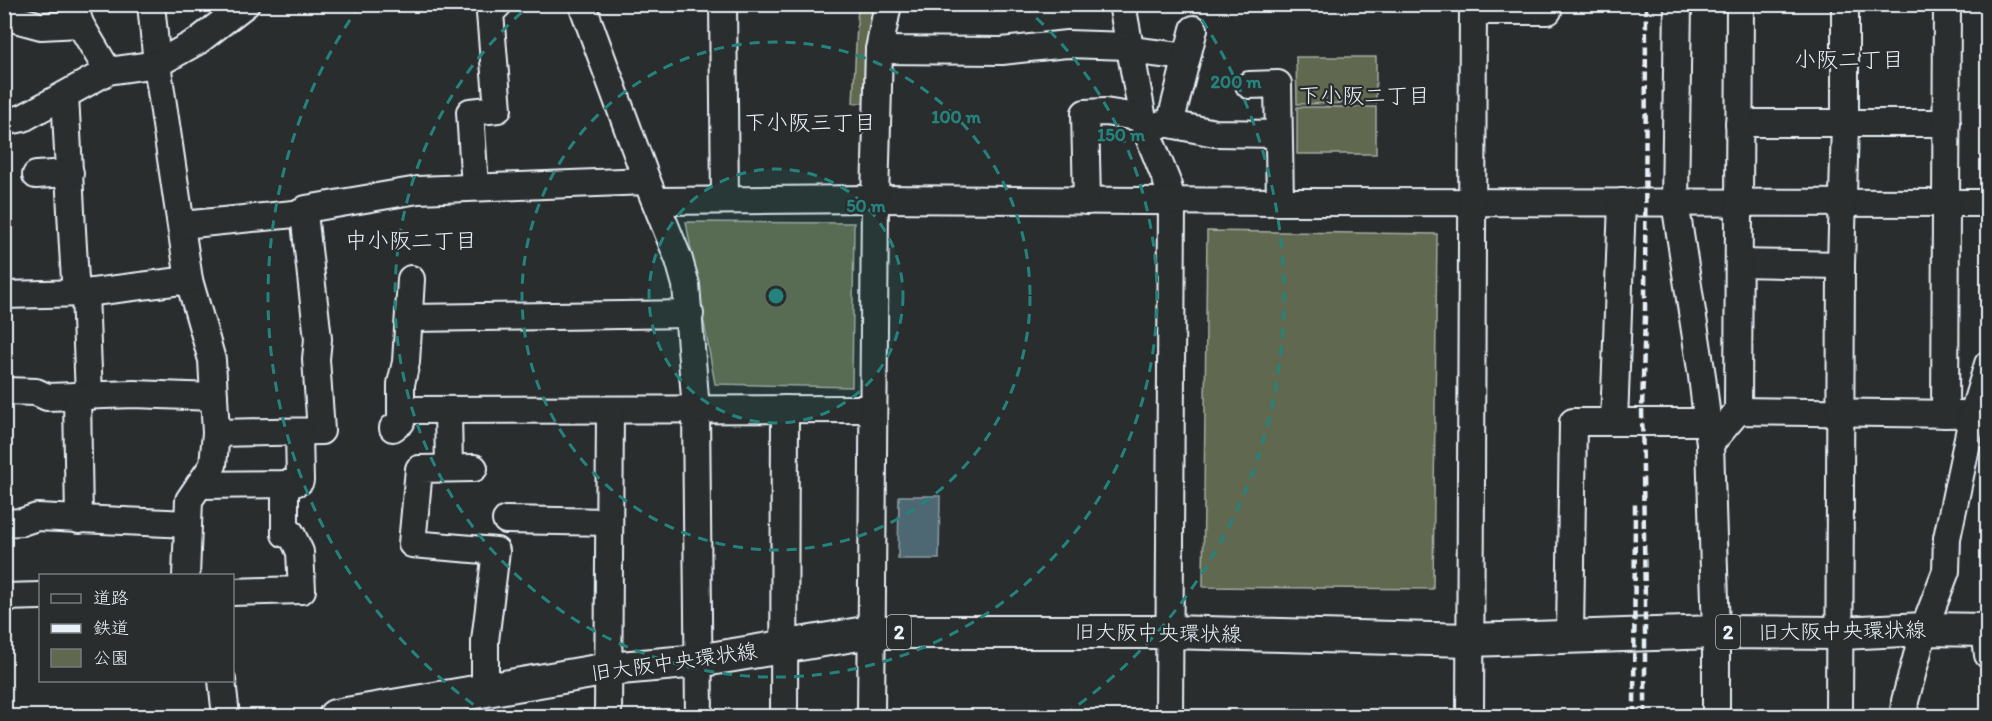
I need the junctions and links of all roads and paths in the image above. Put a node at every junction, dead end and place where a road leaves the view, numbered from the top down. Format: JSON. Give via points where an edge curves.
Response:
{"nodes":[{"id":1,"x":151,"y":4,"type":"edge"},
{"id":2,"x":499,"y":4,"type":"edge"},
{"id":3,"x":582,"y":4,"type":"edge"},
{"id":4,"x":723,"y":4,"type":"edge"},
{"id":5,"x":888,"y":4,"type":"edge"},
{"id":6,"x":1122,"y":4,"type":"edge"},
{"id":7,"x":1548,"y":4,"type":"edge"},
{"id":8,"x":1678,"y":4,"type":"edge"},
{"id":9,"x":1740,"y":4,"type":"edge"},
{"id":10,"x":1845,"y":4,"type":"edge"},
{"id":11,"x":1947,"y":4,"type":"edge"},
{"id":12,"x":239,"y":8,"type":"edge"},
{"id":13,"x":1473,"y":8,"type":"edge"},
{"id":14,"x":10,"y":13,"type":"edge"},
{"id":15,"x":77,"y":14,"type":"edge"},
{"id":16,"x":1194,"y":29,"type":"dead end"},
{"id":17,"x":1130,"y":48,"type":"junction"},
{"id":18,"x":879,"y":50,"type":"junction"},
{"id":19,"x":1187,"y":57,"type":"junction"},
{"id":20,"x":157,"y":64,"type":"junction"},
{"id":21,"x":108,"y":71,"type":"junction"},
{"id":22,"x":1249,"y":85,"type":"dead end"},
{"id":23,"x":65,"y":96,"type":"junction"},
{"id":24,"x":4,"y":122,"type":"edge"},
{"id":25,"x":1739,"y":123,"type":"junction"},
{"id":26,"x":1947,"y":123,"type":"junction"},
{"id":27,"x":1845,"y":124,"type":"junction"},
{"id":28,"x":1153,"y":125,"type":"junction"},
{"id":29,"x":1278,"y":134,"type":"junction"},
{"id":30,"x":70,"y":173,"type":"junction"},
{"id":31,"x":36,"y":175,"type":"dead end"},
{"id":32,"x":475,"y":187,"type":"junction"},
{"id":33,"x":652,"y":191,"type":"junction"},
{"id":34,"x":875,"y":199,"type":"junction"},
{"id":35,"x":725,"y":200,"type":"junction"},
{"id":36,"x":1087,"y":201,"type":"junction"},
{"id":37,"x":1172,"y":202,"type":"junction"},
{"id":38,"x":1280,"y":202,"type":"junction"},
{"id":39,"x":1622,"y":202,"type":"junction"},
{"id":40,"x":1676,"y":202,"type":"junction"},
{"id":41,"x":1472,"y":203,"type":"junction"},
{"id":42,"x":1738,"y":203,"type":"junction"},
{"id":43,"x":1842,"y":203,"type":"junction"},
{"id":44,"x":1946,"y":204,"type":"junction"},
{"id":45,"x":1988,"y":204,"type":"edge"},
{"id":46,"x":304,"y":213,"type":"junction"},
{"id":47,"x":182,"y":225,"type":"junction"},
{"id":48,"x":1739,"y":263,"type":"junction"},
{"id":49,"x":1841,"y":265,"type":"junction"},
{"id":50,"x":411,"y":279,"type":"dead end"},
{"id":51,"x":189,"y":280,"type":"junction"},
{"id":52,"x":81,"y":293,"type":"junction"},
{"id":53,"x":4,"y":295,"type":"edge"},
{"id":54,"x":690,"y":314,"type":"junction"},
{"id":55,"x":410,"y":318,"type":"junction"},
{"id":56,"x":1988,"y":364,"type":"edge"},
{"id":57,"x":4,"y":391,"type":"edge"},
{"id":58,"x":83,"y":396,"type":"junction"},
{"id":59,"x":214,"y":397,"type":"junction"},
{"id":60,"x":785,"y":409,"type":"junction"},
{"id":61,"x":873,"y":409,"type":"junction"},
{"id":62,"x":610,"y":410,"type":"junction"},
{"id":63,"x":696,"y":410,"type":"junction"},
{"id":64,"x":448,"y":411,"type":"junction"},
{"id":65,"x":1738,"y":411,"type":"junction"},
{"id":66,"x":1840,"y":414,"type":"junction"},
{"id":67,"x":1945,"y":414,"type":"junction"},
{"id":68,"x":1973,"y":414,"type":"junction"},
{"id":69,"x":1614,"y":422,"type":"junction"},
{"id":70,"x":299,"y":432,"type":"junction"},
{"id":71,"x":216,"y":433,"type":"junction"},
{"id":72,"x":1709,"y":433,"type":"junction"},
{"id":73,"x":449,"y":468,"type":"junction"},
{"id":74,"x":474,"y":468,"type":"dead end"},
{"id":75,"x":285,"y":484,"type":"junction"},
{"id":76,"x":200,"y":485,"type":"junction"},
{"id":77,"x":80,"y":520,"type":"junction"},
{"id":78,"x":506,"y":520,"type":"dead end"},
{"id":79,"x":609,"y":522,"type":"junction"},
{"id":80,"x":4,"y":523,"type":"edge"},
{"id":81,"x":188,"y":524,"type":"junction"},
{"id":82,"x":186,"y":574,"type":"edge"},
{"id":83,"x":234,"y":591,"type":"edge"},
{"id":84,"x":39,"y":596,"type":"edge"},
{"id":85,"x":4,"y":597,"type":"edge"},
{"id":86,"x":1924,"y":629,"type":"junction"},
{"id":87,"x":871,"y":632,"type":"junction"},
{"id":88,"x":1170,"y":632,"type":"junction"},
{"id":89,"x":1716,"y":632,"type":"junction"},
{"id":90,"x":1841,"y":633,"type":"junction"},
{"id":91,"x":1570,"y":636,"type":"junction"},
{"id":92,"x":1987,"y":639,"type":"edge"},
{"id":93,"x":1469,"y":640,"type":"junction"},
{"id":94,"x":784,"y":646,"type":"junction"},
{"id":95,"x":698,"y":661,"type":"junction"},
{"id":96,"x":609,"y":669,"type":"junction"},
{"id":97,"x":222,"y":682,"type":"edge"},
{"id":98,"x":485,"y":691,"type":"junction"},
{"id":99,"x":226,"y":717,"type":"edge"},
{"id":100,"x":335,"y":717,"type":"edge"},
{"id":101,"x":609,"y":717,"type":"edge"},
{"id":102,"x":699,"y":717,"type":"edge"},
{"id":103,"x":784,"y":717,"type":"edge"},
{"id":104,"x":871,"y":717,"type":"edge"},
{"id":105,"x":1169,"y":717,"type":"edge"},
{"id":106,"x":1470,"y":717,"type":"edge"},
{"id":107,"x":1716,"y":717,"type":"edge"},
{"id":108,"x":1839,"y":717,"type":"edge"},
{"id":109,"x":1904,"y":717,"type":"edge"}],
"edges":[{"from":1,"to":20,"type":"street"},
{"from":2,"to":32,"type":"street","via":[[489,13],[498,109],[470,112]]},
{"from":3,"to":33,"type":"street"},
{"from":4,"to":35,"type":"street"},
{"from":5,"to":18,"type":"street"},
{"from":6,"to":17,"type":"street"},
{"from":7,"to":13,"type":"street","via":[[1548,11]]},
{"from":8,"to":40,"type":"street"},
{"from":9,"to":25,"type":"street"},
{"from":10,"to":27,"type":"street"},
{"from":11,"to":26,"type":"street"},
{"from":12,"to":20,"type":"street","via":[[198,41]]},
{"from":13,"to":41,"type":"street"},
{"from":14,"to":15,"type":"street","via":[[41,26]]},
{"from":15,"to":21,"type":"street"},
{"from":16,"to":19,"type":"street"},
{"from":17,"to":18,"type":"street","via":[[1067,44],[1002,51]]},
{"from":17,"to":19,"type":"street"},
{"from":17,"to":28,"type":"street"},
{"from":18,"to":34,"type":"street"},
{"from":19,"to":28,"type":"street"},
{"from":20,"to":21,"type":"street"},
{"from":20,"to":47,"type":"street"},
{"from":21,"to":23,"type":"street"},
{"from":22,"to":29,"type":"street","via":[[1278,84]]},
{"from":23,"to":24,"type":"street","via":[[23,118]]},
{"from":23,"to":30,"type":"street"},
{"from":25,"to":27,"type":"street"},
{"from":25,"to":42,"type":"street"},
{"from":26,"to":27,"type":"street"},
{"from":26,"to":44,"type":"street"},
{"from":27,"to":43,"type":"street"},
{"from":28,"to":29,"type":"street","via":[[1215,133]]},
{"from":28,"to":36,"type":"street","via":[[1105,112],[1085,113]]},
{"from":28,"to":37,"type":"street"},
{"from":29,"to":38,"type":"street"},
{"from":30,"to":31,"type":"street"},
{"from":30,"to":52,"type":"street","via":[[69,211]]},
{"from":32,"to":33,"type":"street"},
{"from":32,"to":46,"type":"street","via":[[418,190],[306,209]]},
{"from":33,"to":35,"type":"street"},
{"from":33,"to":54,"type":"street","via":[[679,260]]},
{"from":34,"to":35,"type":"street"},
{"from":34,"to":36,"type":"street"},
{"from":34,"to":61,"type":"street"},
{"from":36,"to":37,"type":"street"},
{"from":37,"to":38,"type":"street"},
{"from":37,"to":88,"type":"street"},
{"from":38,"to":41,"type":"street"},
{"from":39,"to":40,"type":"street"},
{"from":39,"to":41,"type":"street"},
{"from":39,"to":69,"type":"street"},
{"from":40,"to":42,"type":"street"},
{"from":40,"to":72,"type":"street"},
{"from":41,"to":93,"type":"street"},
{"from":42,"to":43,"type":"street"},
{"from":42,"to":48,"type":"street"},
{"from":43,"to":44,"type":"street"},
{"from":43,"to":49,"type":"street"},
{"from":44,"to":45,"type":"street"},
{"from":44,"to":67,"type":"street"},
{"from":46,"to":47,"type":"street"},
{"from":46,"to":70,"type":"street","via":[[318,339],[321,431]]},
{"from":47,"to":51,"type":"street"},
{"from":48,"to":49,"type":"street"},
{"from":48,"to":65,"type":"street"},
{"from":49,"to":66,"type":"street"},
{"from":50,"to":55,"type":"street"},
{"from":51,"to":52,"type":"street"},
{"from":51,"to":59,"type":"street","via":[[212,360]]},
{"from":52,"to":53,"type":"street"},
{"from":52,"to":58,"type":"street"},
{"from":54,"to":55,"type":"street"},
{"from":54,"to":63,"type":"street"},
{"from":55,"to":64,"type":"street","via":[[397,418]]},
{"from":56,"to":68,"type":"street"},
{"from":57,"to":58,"type":"street","via":[[36,392],[47,397]]},
{"from":58,"to":59,"type":"street"},
{"from":58,"to":77,"type":"street"},
{"from":59,"to":71,"type":"street"},
{"from":60,"to":61,"type":"street"},
{"from":60,"to":63,"type":"street"},
{"from":60,"to":94,"type":"street"},
{"from":61,"to":87,"type":"street"},
{"from":62,"to":63,"type":"street"},
{"from":62,"to":64,"type":"street"},
{"from":62,"to":79,"type":"street"},
{"from":63,"to":95,"type":"street"},
{"from":64,"to":73,"type":"street"},
{"from":65,"to":66,"type":"street"},
{"from":65,"to":72,"type":"street"},
{"from":66,"to":67,"type":"street"},
{"from":66,"to":90,"type":"street"},
{"from":67,"to":68,"type":"street"},
{"from":68,"to":86,"type":"street","via":[[1947,537],[1946,571]]},
{"from":69,"to":72,"type":"street"},
{"from":69,"to":91,"type":"street","via":[[1573,422]]},
{"from":70,"to":71,"type":"street"},
{"from":70,"to":75,"type":"street","via":[[300,481]]},
{"from":71,"to":76,"type":"street","via":[[213,465]]},
{"from":72,"to":89,"type":"street"},
{"from":73,"to":74,"type":"street"},
{"from":73,"to":98,"type":"street","via":[[418,469],[412,544],[496,551],[485,641]]},
{"from":75,"to":76,"type":"street"},
{"from":75,"to":83,"type":"street","via":[[285,534],[291,533],[300,552],[302,590]]},
{"from":76,"to":81,"type":"street","via":[[189,500]]},
{"from":77,"to":80,"type":"street","via":[[37,517]]},
{"from":77,"to":81,"type":"street"},
{"from":78,"to":79,"type":"street"},
{"from":79,"to":96,"type":"street"},
{"from":81,"to":82,"type":"street"},
{"from":84,"to":85,"type":"street"},
{"from":86,"to":90,"type":"main road","name":"旧大阪中央環状線","number":"2"},
{"from":86,"to":92,"type":"main road","name":"旧大阪中央環状線","number":"2"},
{"from":86,"to":109,"type":"street"},
{"from":87,"to":88,"type":"main road","name":"旧大阪中央環状線","number":"2"},
{"from":87,"to":94,"type":"main road","name":"旧大阪中央環状線","number":"2"},
{"from":87,"to":104,"type":"street"},
{"from":88,"to":93,"type":"main road","name":"旧大阪中央環状線","number":"2"},
{"from":88,"to":105,"type":"street"},
{"from":89,"to":90,"type":"main road","name":"旧大阪中央環状線","number":"2"},
{"from":89,"to":91,"type":"main road","name":"旧大阪中央環状線","number":"2"},
{"from":89,"to":107,"type":"street"},
{"from":90,"to":108,"type":"street"},
{"from":91,"to":93,"type":"main road","name":"旧大阪中央環状線","number":"2"},
{"from":93,"to":106,"type":"street"},
{"from":94,"to":95,"type":"main road","name":"旧大阪中央環状線","number":"2"},
{"from":94,"to":103,"type":"street"},
{"from":95,"to":96,"type":"main road","name":"旧大阪中央環状線","number":"2"},
{"from":95,"to":102,"type":"street"},
{"from":96,"to":98,"type":"main road","name":"旧大阪中央環状線","number":"2"},
{"from":96,"to":101,"type":"street"},
{"from":97,"to":99,"type":"street"},
{"from":98,"to":100,"type":"main road","name":"旧大阪中央環状線","number":"2"}]}
